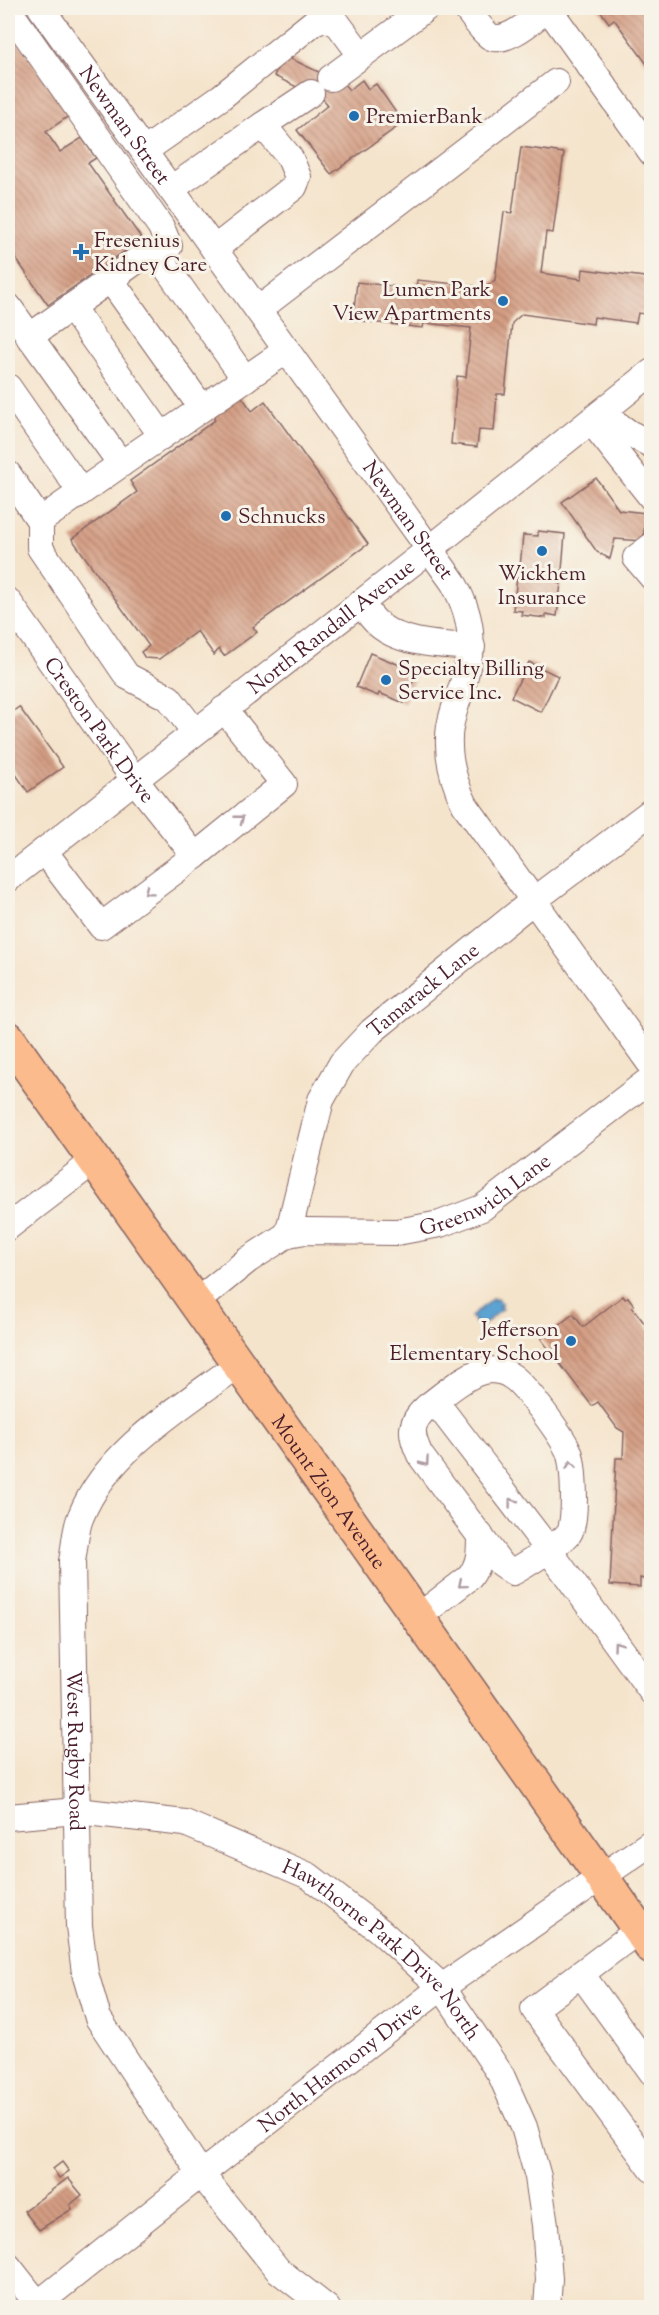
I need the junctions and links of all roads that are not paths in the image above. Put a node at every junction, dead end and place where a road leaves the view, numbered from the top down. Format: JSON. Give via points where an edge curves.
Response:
{"nodes":[{"id":1,"x":41,"y":8,"type":"edge"},
{"id":2,"x":426,"y":8,"type":"edge"},
{"id":3,"x":466,"y":8,"type":"edge"},
{"id":4,"x":548,"y":8,"type":"edge"},
{"id":5,"x":8,"y":9,"type":"edge"},
{"id":6,"x":361,"y":55,"type":"junction"},
{"id":7,"x":331,"y":78,"type":"dead end"},
{"id":8,"x":556,"y":82,"type":"dead end"},
{"id":9,"x":311,"y":93,"type":"dead end"},
{"id":10,"x":263,"y":125,"type":"junction"},
{"id":11,"x":144,"y":151,"type":"junction"},
{"id":12,"x":651,"y":153,"type":"edge"},
{"id":13,"x":171,"y":189,"type":"junction"},
{"id":14,"x":186,"y":210,"type":"junction"},
{"id":15,"x":161,"y":227,"type":"junction"},
{"id":16,"x":214,"y":249,"type":"junction"},
{"id":17,"x":159,"y":257,"type":"junction"},
{"id":18,"x":110,"y":279,"type":"junction"},
{"id":19,"x":8,"y":306,"type":"edge"},
{"id":20,"x":71,"y":307,"type":"junction"},
{"id":21,"x":258,"y":310,"type":"junction"},
{"id":22,"x":29,"y":337,"type":"junction"},
{"id":23,"x":287,"y":350,"type":"junction"},
{"id":24,"x":651,"y":372,"type":"edge"},
{"id":25,"x":245,"y":379,"type":"junction"},
{"id":26,"x":8,"y":387,"type":"edge"},
{"id":27,"x":202,"y":408,"type":"junction"},
{"id":28,"x":596,"y":417,"type":"junction"},
{"id":29,"x":162,"y":436,"type":"junction"},
{"id":30,"x":651,"y":445,"type":"edge"},
{"id":31,"x":121,"y":464,"type":"junction"},
{"id":32,"x":8,"y":474,"type":"edge"},
{"id":33,"x":81,"y":492,"type":"junction"},
{"id":34,"x":651,"y":498,"type":"edge"},
{"id":35,"x":40,"y":520,"type":"junction"},
{"id":36,"x":651,"y":546,"type":"edge"},
{"id":37,"x":430,"y":549,"type":"junction"},
{"id":38,"x":651,"y":577,"type":"edge"},
{"id":39,"x":8,"y":601,"type":"edge"},
{"id":40,"x":360,"y":603,"type":"junction"},
{"id":41,"x":471,"y":647,"type":"junction"},
{"id":42,"x":224,"y":709,"type":"junction"},
{"id":43,"x":195,"y":732,"type":"junction"},
{"id":44,"x":134,"y":779,"type":"junction"},
{"id":45,"x":651,"y":811,"type":"edge"},
{"id":46,"x":44,"y":851,"type":"junction"},
{"id":47,"x":195,"y":856,"type":"junction"},
{"id":48,"x":8,"y":879,"type":"edge"},
{"id":49,"x":534,"y":900,"type":"junction"},
{"id":50,"x":8,"y":1038,"type":"edge"},
{"id":51,"x":651,"y":1066,"type":"edge"},
{"id":52,"x":651,"y":1078,"type":"edge"},
{"id":53,"x":94,"y":1161,"type":"junction"},
{"id":54,"x":8,"y":1227,"type":"edge"},
{"id":55,"x":288,"y":1234,"type":"junction"},
{"id":56,"x":196,"y":1302,"type":"junction"},
{"id":57,"x":239,"y":1364,"type":"junction"},
{"id":58,"x":427,"y":1407,"type":"junction"},
{"id":59,"x":480,"y":1535,"type":"junction"},
{"id":60,"x":548,"y":1549,"type":"junction"},
{"id":61,"x":418,"y":1617,"type":"junction"},
{"id":62,"x":651,"y":1692,"type":"edge"},
{"id":63,"x":76,"y":1811,"type":"junction"},
{"id":64,"x":8,"y":1817,"type":"edge"},
{"id":65,"x":651,"y":1842,"type":"edge"},
{"id":66,"x":600,"y":1876,"type":"junction"},
{"id":67,"x":645,"y":1939,"type":"edge"},
{"id":68,"x":581,"y":1974,"type":"junction"},
{"id":69,"x":442,"y":1987,"type":"junction"},
{"id":70,"x":651,"y":2072,"type":"edge"},
{"id":71,"x":651,"y":2169,"type":"edge"},
{"id":72,"x":201,"y":2175,"type":"junction"},
{"id":73,"x":8,"y":2266,"type":"edge"},
{"id":74,"x":40,"y":2306,"type":"edge"},
{"id":75,"x":327,"y":2307,"type":"edge"},
{"id":76,"x":547,"y":2307,"type":"edge"}],
"edges":[{"from":1,"to":11,"type":"street","name":"Newman Street"},
{"from":2,"to":6,"type":"street"},
{"from":3,"to":4,"type":"street","via":[[488,36],[500,39]]},
{"from":4,"to":12,"type":"street"},
{"from":5,"to":15,"type":"street"},
{"from":6,"to":7,"type":"street"},
{"from":6,"to":11,"type":"street","via":[[338,24],[324,18],[314,22],[221,97]]},
{"from":8,"to":21,"type":"street"},
{"from":9,"to":10,"type":"street"},
{"from":10,"to":13,"type":"street"},
{"from":10,"to":16,"type":"street","via":[[290,158],[298,177],[294,187]]},
{"from":11,"to":13,"type":"street","name":"Newman Street"},
{"from":13,"to":14,"type":"street","name":"Newman Street"},
{"from":14,"to":15,"type":"street"},
{"from":14,"to":16,"type":"street","name":"Newman Street"},
{"from":15,"to":17,"type":"street","via":[[169,246]]},
{"from":16,"to":21,"type":"street","name":"Newman Street"},
{"from":17,"to":18,"type":"street","via":[[143,256]]},
{"from":17,"to":25,"type":"street"},
{"from":18,"to":20,"type":"street"},
{"from":18,"to":27,"type":"street"},
{"from":19,"to":22,"type":"street"},
{"from":20,"to":22,"type":"street"},
{"from":20,"to":29,"type":"street"},
{"from":21,"to":23,"type":"street","name":"Newman Street"},
{"from":22,"to":31,"type":"street"},
{"from":23,"to":25,"type":"street"},
{"from":23,"to":37,"type":"street","name":"Newman Street"},
{"from":24,"to":28,"type":"street","name":"North Randall Avenue"},
{"from":25,"to":27,"type":"street"},
{"from":26,"to":33,"type":"street"},
{"from":27,"to":29,"type":"street"},
{"from":28,"to":30,"type":"street"},
{"from":28,"to":34,"type":"street"},
{"from":28,"to":37,"type":"street","name":"North Randall Avenue"},
{"from":29,"to":31,"type":"street"},
{"from":31,"to":33,"type":"street"},
{"from":32,"to":35,"type":"street"},
{"from":33,"to":35,"type":"street"},
{"from":35,"to":43,"type":"street","via":[[40,548],[127,676],[169,698]]},
{"from":36,"to":38,"type":"street","via":[[636,558]]},
{"from":37,"to":40,"type":"street","name":"North Randall Avenue"},
{"from":37,"to":41,"type":"street","name":"Newman Street","via":[[464,600]]},
{"from":39,"to":44,"type":"street","name":"Creston Park Drive"},
{"from":40,"to":41,"type":"street","via":[[377,624],[400,635],[425,644]]},
{"from":40,"to":42,"type":"street","name":"North Randall Avenue"},
{"from":41,"to":49,"type":"street","name":"Newman Street","via":[[449,736],[455,786]]},
{"from":42,"to":43,"type":"street","name":"North Randall Avenue"},
{"from":47,"to":42,"type":"street","one_way":true,"via":[[284,784]]},
{"from":43,"to":44,"type":"street","name":"North Randall Avenue"},
{"from":44,"to":46,"type":"street","name":"North Randall Avenue"},
{"from":44,"to":47,"type":"street","name":"Creston Park Drive"},
{"from":45,"to":49,"type":"street","name":"Tamarack Lane"},
{"from":47,"to":46,"type":"street","one_way":true,"via":[[101,926]]},
{"from":46,"to":48,"type":"street","name":"North Randall Avenue"},
{"from":49,"to":51,"type":"street","name":"Newman Street"},
{"from":49,"to":55,"type":"street","name":"Tamarack Lane","via":[[372,1031],[342,1063],[321,1100]]},
{"from":50,"to":53,"type":"main road","name":"Mount Zion Avenue"},
{"from":52,"to":55,"type":"street","name":"Greenwich Lane","via":[[482,1208],[440,1224],[397,1232]]},
{"from":53,"to":54,"type":"street"},
{"from":53,"to":56,"type":"main road","name":"Mount Zion Avenue"},
{"from":55,"to":56,"type":"street"},
{"from":56,"to":57,"type":"main road","name":"Mount Zion Avenue"},
{"from":57,"to":61,"type":"main road","name":"Mount Zion Avenue"},
{"from":57,"to":63,"type":"street","name":"West Rugby Road","via":[[131,1445],[103,1477],[80,1517],[72,1561]]},
{"from":58,"to":59,"type":"street","one_way":true,"via":[[416,1416],[415,1445]]},
{"from":60,"to":58,"type":"street","one_way":true,"via":[[444,1413],[439,1408]]},
{"from":60,"to":58,"type":"street","one_way":true,"via":[[569,1534],[572,1525],[572,1469],[561,1438],[522,1386],[512,1376],[488,1370],[466,1378]]},
{"from":59,"to":60,"type":"street","via":[[500,1563],[513,1572]]},
{"from":59,"to":61,"type":"street","one_way":true,"via":[[477,1568]]},
{"from":62,"to":60,"type":"street","one_way":true},
{"from":61,"to":66,"type":"main road","name":"Mount Zion Avenue"},
{"from":63,"to":64,"type":"street","name":"Hawthorne Park Drive North"},
{"from":63,"to":69,"type":"street","name":"Hawthorne Park Drive North","via":[[185,1823],[309,1876],[379,1930]]},
{"from":63,"to":72,"type":"street","name":"West Rugby Road","via":[[79,1926],[85,1973],[99,2018]]},
{"from":65,"to":66,"type":"street","name":"North Harmony Drive"},
{"from":66,"to":67,"type":"main road","name":"Mount Zion Avenue"},
{"from":66,"to":69,"type":"street","name":"North Harmony Drive"},
{"from":67,"to":68,"type":"street"},
{"from":68,"to":70,"type":"street"},
{"from":68,"to":71,"type":"street","via":[[534,2009]]},
{"from":69,"to":72,"type":"street","name":"North Harmony Drive"},
{"from":69,"to":76,"type":"street","name":"Hawthorne Park Drive North","via":[[501,2074],[524,2127],[538,2177],[545,2225]]},
{"from":72,"to":74,"type":"street","name":"North Harmony Drive"},
{"from":72,"to":75,"type":"street","name":"West Rugby Road","via":[[279,2270]]},
{"from":73,"to":74,"type":"street"}]}
